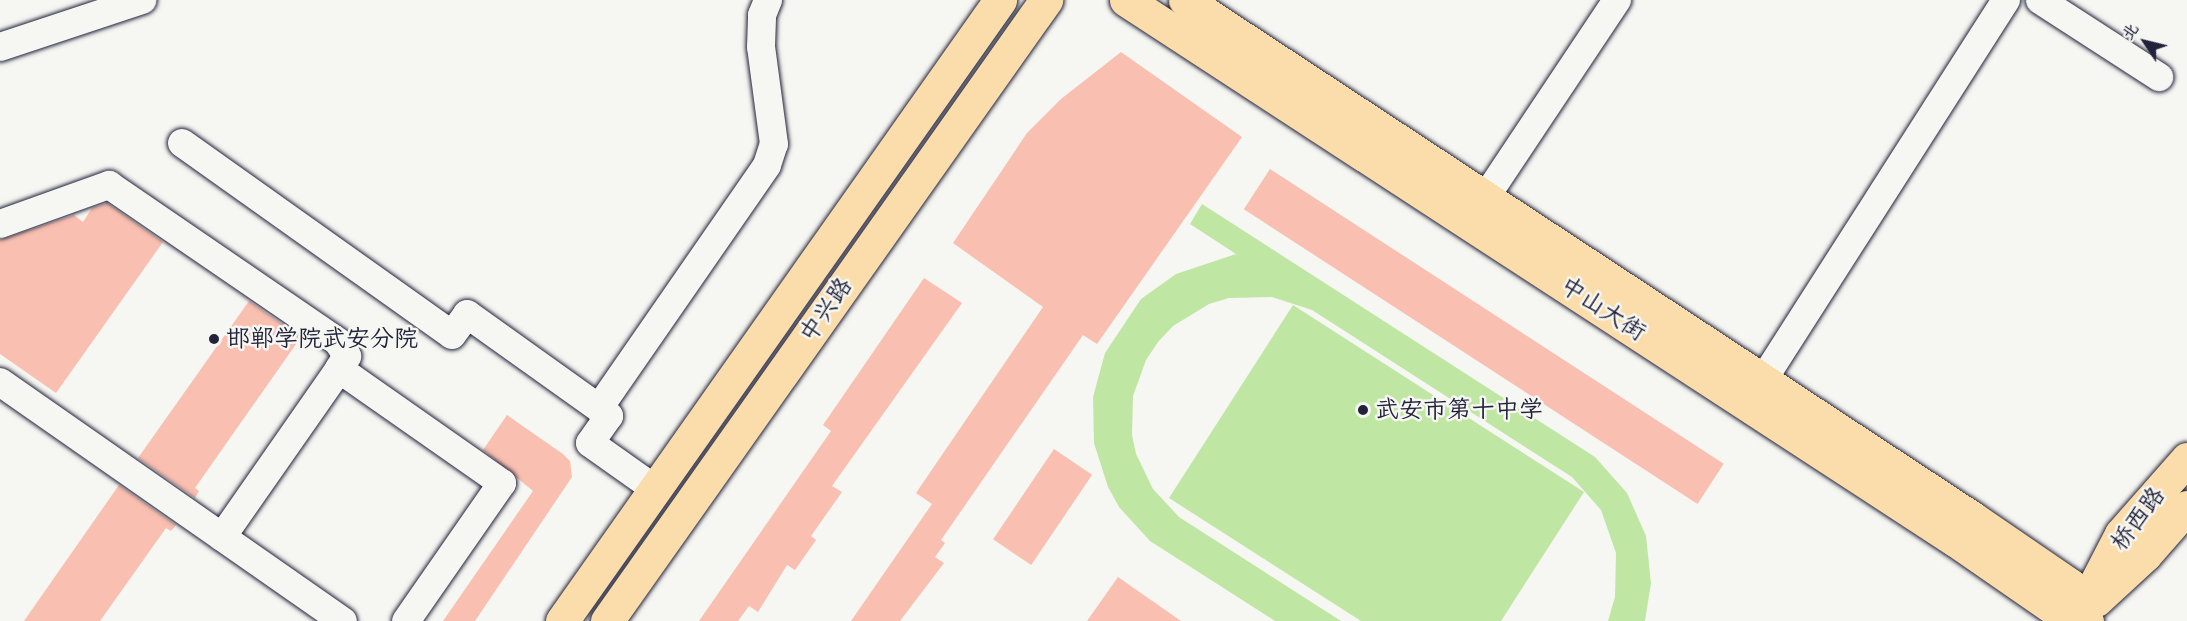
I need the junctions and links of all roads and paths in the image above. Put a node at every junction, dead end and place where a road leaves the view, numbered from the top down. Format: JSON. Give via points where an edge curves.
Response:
{"nodes":[{"id":1,"x":142,"y":0,"type":"edge"},
{"id":2,"x":768,"y":0,"type":"edge"},
{"id":3,"x":1000,"y":0,"type":"edge"},
{"id":4,"x":1046,"y":0,"type":"edge"},
{"id":5,"x":1126,"y":0,"type":"edge"},
{"id":6,"x":1185,"y":0,"type":"edge"},
{"id":7,"x":1617,"y":0,"type":"edge"},
{"id":8,"x":2006,"y":0,"type":"edge"},
{"id":9,"x":2040,"y":0,"type":"edge"},
{"id":10,"x":0,"y":47,"type":"edge"},
{"id":11,"x":2159,"y":77,"type":"dead end"},
{"id":12,"x":182,"y":142,"type":"dead end"},
{"id":13,"x":1485,"y":198,"type":"junction"},
{"id":14,"x":0,"y":224,"type":"edge"},
{"id":15,"x":339,"y":369,"type":"junction"},
{"id":16,"x":1762,"y":380,"type":"junction"},
{"id":17,"x":0,"y":382,"type":"edge"},
{"id":18,"x":599,"y":408,"type":"junction"},
{"id":19,"x":2187,"y":459,"type":"edge"},
{"id":20,"x":655,"y":489,"type":"junction"},
{"id":21,"x":2185,"y":512,"type":"edge"},
{"id":22,"x":222,"y":537,"type":"junction"},
{"id":23,"x":2080,"y":619,"type":"edge"},
{"id":24,"x":343,"y":621,"type":"edge"},
{"id":25,"x":406,"y":621,"type":"edge"},
{"id":26,"x":562,"y":621,"type":"edge"},
{"id":27,"x":607,"y":621,"type":"edge"}],
"edges":[{"from":1,"to":10,"type":"street"},
{"from":2,"to":18,"type":"street","via":[[762,15],[760,47],[774,144],[767,165]]},
{"from":3,"to":20,"type":"main road","name":"中兴路"},
{"from":4,"to":27,"type":"main road","name":"中兴路"},
{"from":5,"to":23,"type":"main road","name":"中山大街","via":[[2056,609]]},
{"from":6,"to":13,"type":"main road","name":"中山大街"},
{"from":7,"to":13,"type":"street"},
{"from":8,"to":16,"type":"street"},
{"from":9,"to":11,"type":"street"},
{"from":12,"to":18,"type":"street","via":[[452,335],[467,314]]},
{"from":13,"to":16,"type":"main road","name":"中山大街"},
{"from":14,"to":15,"type":"street","via":[[109,185],[338,342],[347,356]]},
{"from":15,"to":22,"type":"street"},
{"from":15,"to":25,"type":"street","via":[[502,483]]},
{"from":16,"to":23,"type":"main road","name":"中山大街","via":[[2070,585]]},
{"from":17,"to":22,"type":"street"},
{"from":18,"to":20,"type":"street","via":[[609,416],[590,442]]},
{"from":19,"to":23,"type":"main road","name":"桥西路","via":[[2121,534]]},
{"from":20,"to":26,"type":"main road","name":"中兴路"},
{"from":21,"to":23,"type":"main road","name":"桥西路"},
{"from":22,"to":24,"type":"street"}]}
